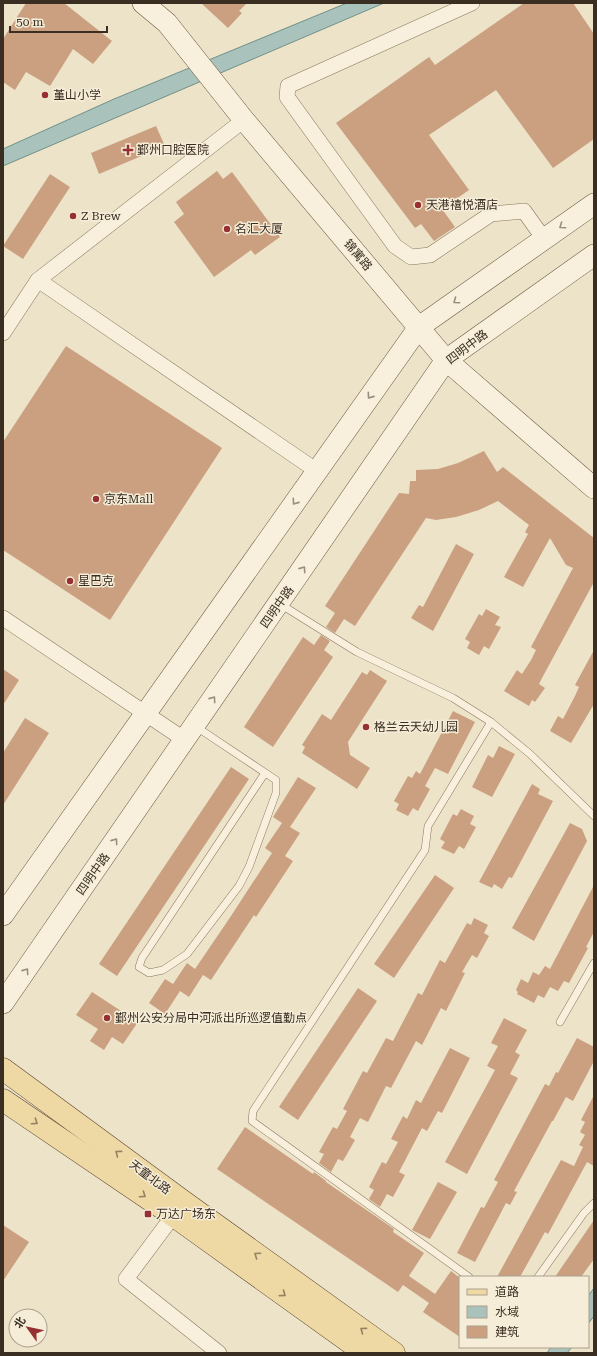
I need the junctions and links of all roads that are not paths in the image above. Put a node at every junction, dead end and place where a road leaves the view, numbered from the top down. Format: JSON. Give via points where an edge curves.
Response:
{"nodes":[{"id":1,"x":143,"y":3,"type":"edge"},
{"id":2,"x":472,"y":3,"type":"edge"},
{"id":3,"x":244,"y":120,"type":"junction"},
{"id":4,"x":594,"y":204,"type":"edge"},
{"id":5,"x":544,"y":239,"type":"junction"},
{"id":6,"x":594,"y":255,"type":"edge"},
{"id":7,"x":38,"y":280,"type":"junction"},
{"id":8,"x":419,"y":327,"type":"junction"},
{"id":9,"x":3,"y":333,"type":"edge"},
{"id":10,"x":446,"y":360,"type":"junction"},
{"id":11,"x":317,"y":471,"type":"junction"},
{"id":12,"x":594,"y":488,"type":"edge"},
{"id":13,"x":279,"y":604,"type":"junction"},
{"id":14,"x":3,"y":618,"type":"edge"},
{"id":15,"x":146,"y":714,"type":"junction"},
{"id":16,"x":491,"y":722,"type":"junction"},
{"id":17,"x":190,"y":733,"type":"junction"},
{"id":18,"x":266,"y":773,"type":"junction"},
{"id":19,"x":594,"y":816,"type":"edge"},
{"id":20,"x":3,"y":915,"type":"edge"},
{"id":21,"x":594,"y":962,"type":"edge"},
{"id":22,"x":3,"y":1003,"type":"edge"},
{"id":23,"x":560,"y":1022,"type":"dead end"},
{"id":24,"x":3,"y":1069,"type":"edge"},
{"id":25,"x":3,"y":1100,"type":"edge"},
{"id":26,"x":594,"y":1203,"type":"edge"},
{"id":27,"x":179,"y":1209,"type":"junction"},
{"id":28,"x":468,"y":1276,"type":"edge"},
{"id":29,"x":539,"y":1276,"type":"edge"},
{"id":30,"x":219,"y":1353,"type":"edge"},
{"id":31,"x":365,"y":1353,"type":"edge"},
{"id":32,"x":394,"y":1353,"type":"edge"}],
"edges":[{"from":1,"to":3,"type":"main road","name":"锦寓路","via":[[168,23]]},
{"from":2,"to":5,"type":"street","via":[[288,86],[287,96],[395,246],[411,257],[430,255],[491,214],[524,211]]},
{"from":3,"to":7,"type":"street"},
{"from":3,"to":8,"type":"main road","name":"锦寓路"},
{"from":4,"to":5,"type":"main road","one_way":true},
{"from":5,"to":8,"type":"main road","one_way":true},
{"from":6,"to":10,"type":"main road","name":"四明中路"},
{"from":7,"to":9,"type":"street"},
{"from":7,"to":11,"type":"street"},
{"from":8,"to":10,"type":"main road","name":"锦寓路"},
{"from":8,"to":11,"type":"main road","one_way":true},
{"from":10,"to":12,"type":"main road","name":"锦寓路"},
{"from":13,"to":10,"type":"main road","name":"四明中路","one_way":true},
{"from":11,"to":15,"type":"main road","one_way":true},
{"from":13,"to":16,"type":"lane","via":[[357,652],[453,698]]},
{"from":17,"to":13,"type":"main road","name":"四明中路","one_way":true},
{"from":14,"to":15,"type":"street"},
{"from":15,"to":17,"type":"street"},
{"from":15,"to":20,"type":"main road"},
{"from":16,"to":19,"type":"lane","via":[[530,754]]},
{"from":16,"to":28,"type":"lane","via":[[428,826],[426,850],[253,1111],[252,1121]]},
{"from":17,"to":18,"type":"lane"},
{"from":22,"to":17,"type":"main road","name":"四明中路","one_way":true},
{"from":18,"to":18,"type":"lane","via":[[276,780],[276,793],[249,867],[239,886],[188,954],[163,970],[149,973],[139,967],[142,958]]},
{"from":21,"to":23,"type":"lane"},
{"from":27,"to":24,"type":"main road","name":"天童北路","one_way":true},
{"from":25,"to":27,"type":"main road","one_way":true},
{"from":26,"to":29,"type":"lane"},
{"from":27,"to":30,"type":"street","via":[[126,1279]]},
{"from":27,"to":31,"type":"main road","one_way":true},
{"from":32,"to":27,"type":"main road","name":"天童北路","one_way":true}]}
